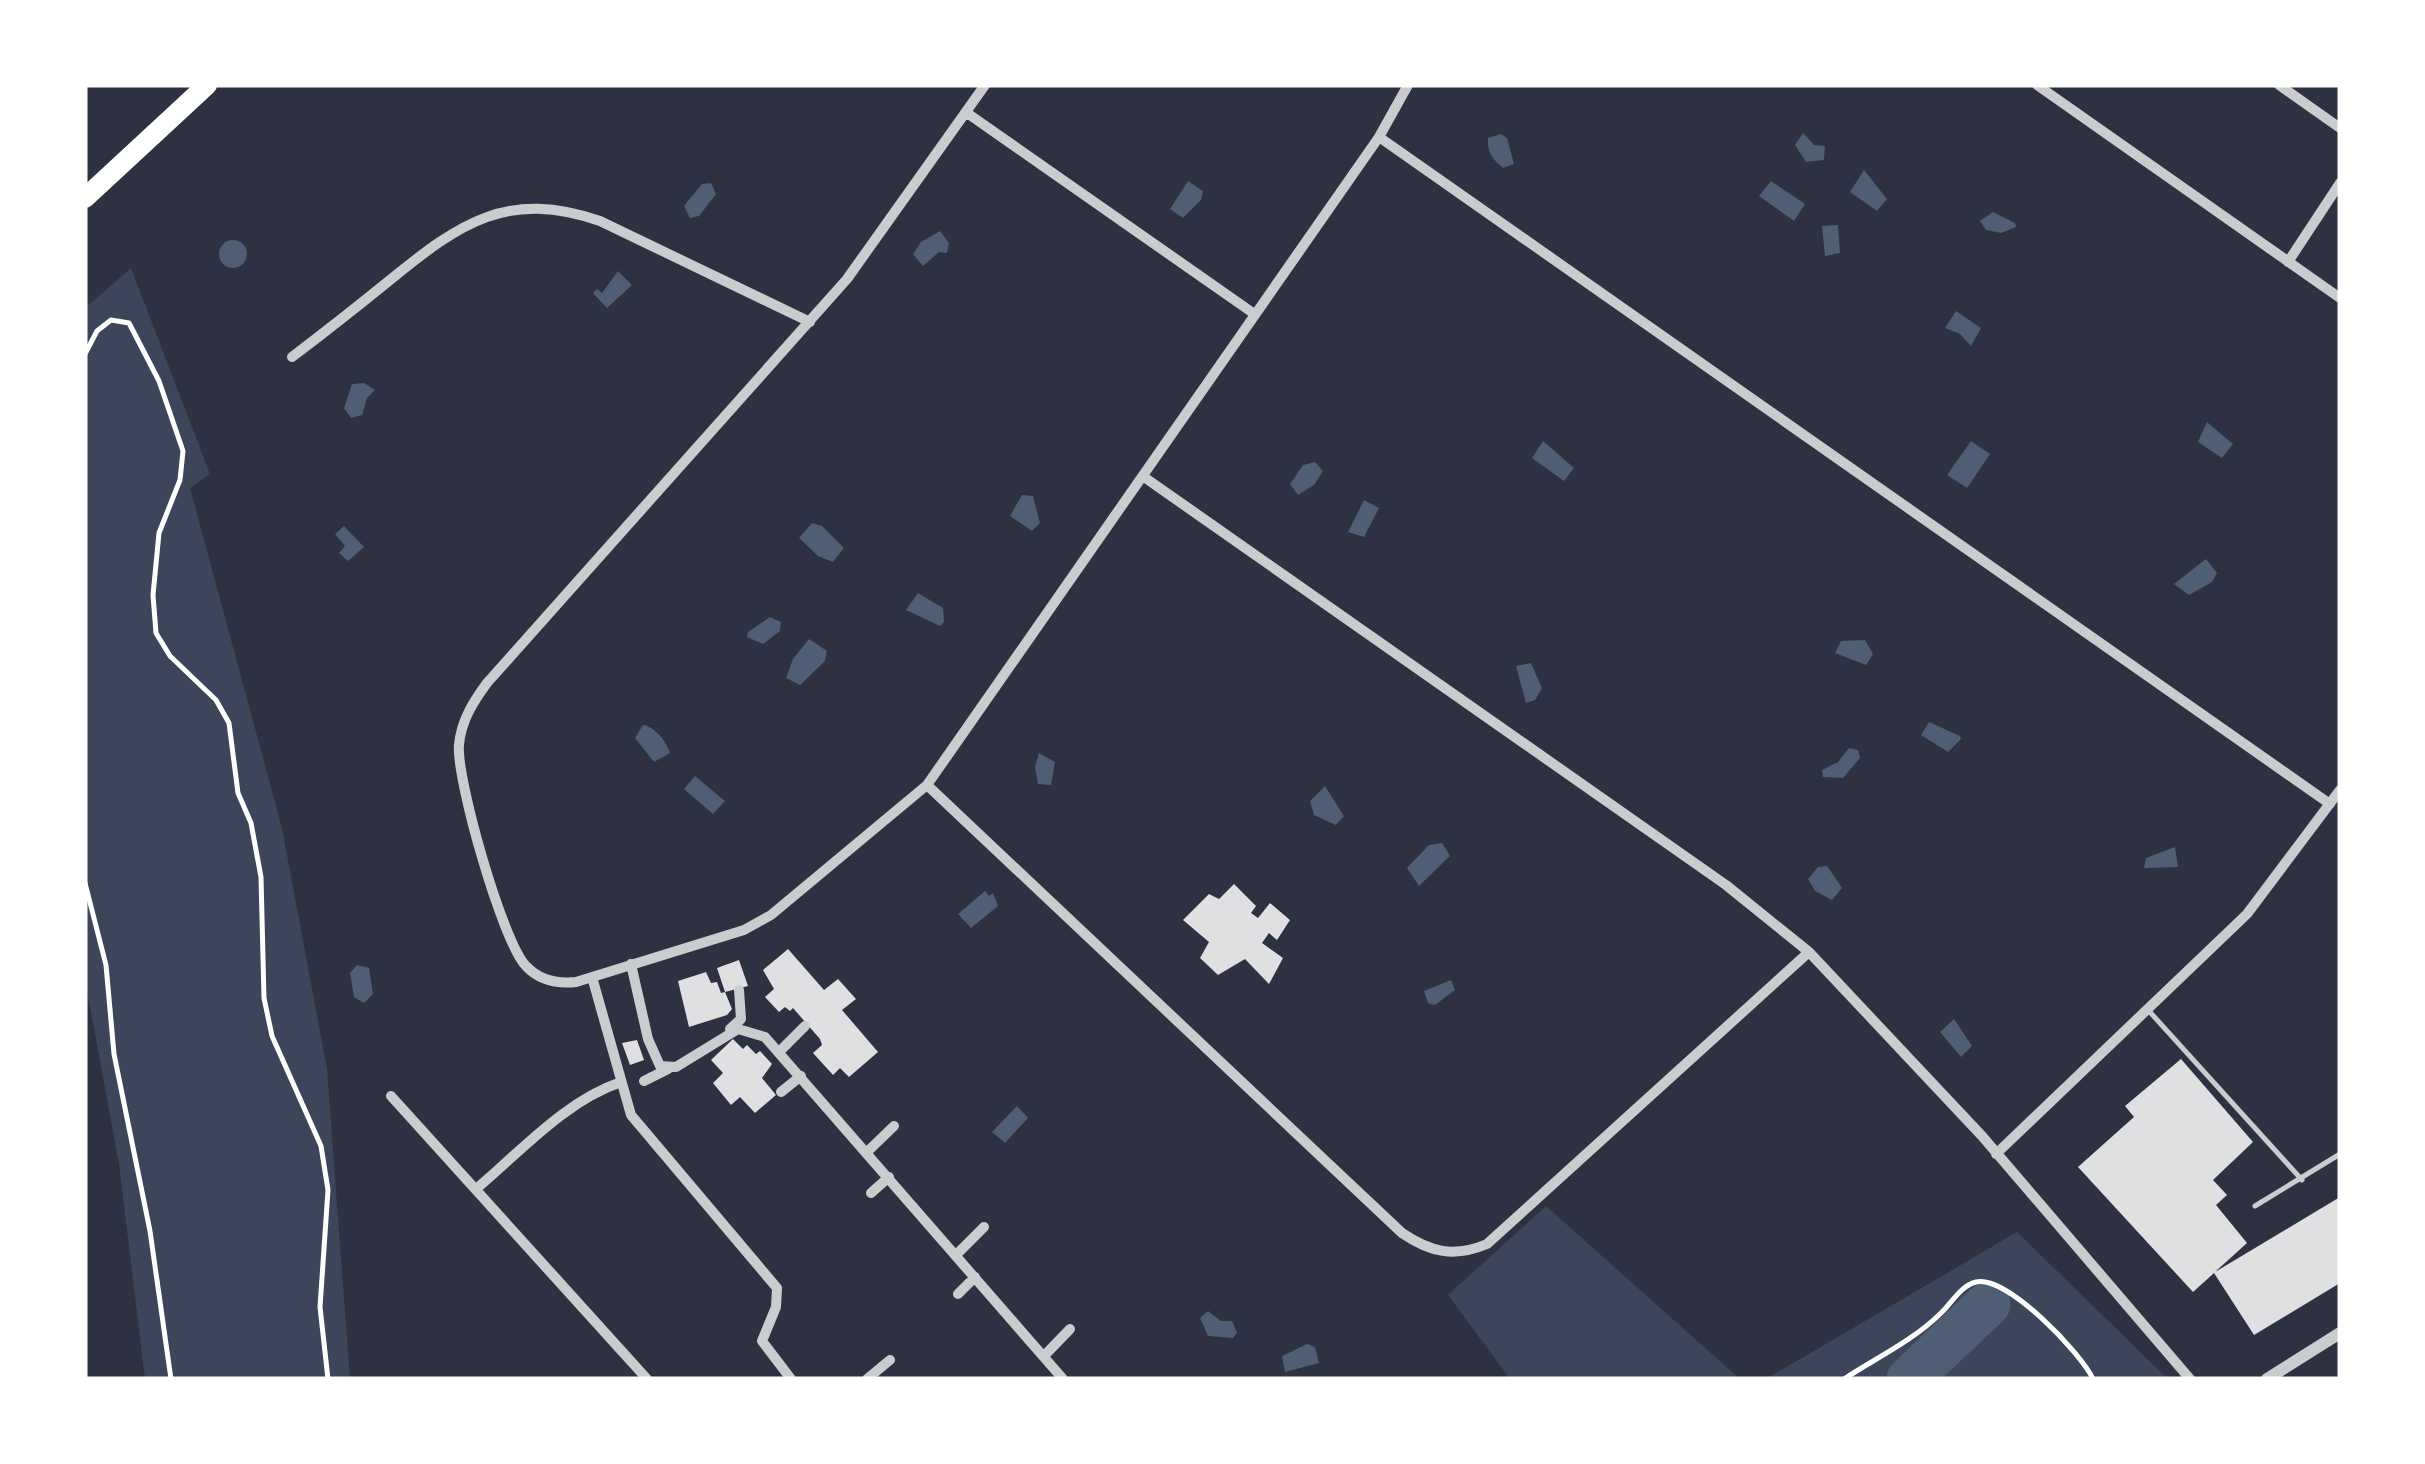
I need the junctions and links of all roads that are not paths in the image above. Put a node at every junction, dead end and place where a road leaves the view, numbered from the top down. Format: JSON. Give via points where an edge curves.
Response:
{"nodes":[{"id":1,"x":207,"y":85,"type":"edge"},
{"id":2,"x":985,"y":85,"type":"edge"},
{"id":3,"x":1408,"y":85,"type":"edge"},
{"id":4,"x":2037,"y":85,"type":"edge"},
{"id":5,"x":2279,"y":85,"type":"edge"},
{"id":6,"x":967,"y":113,"type":"junction"},
{"id":7,"x":2340,"y":128,"type":"edge"},
{"id":8,"x":1380,"y":136,"type":"junction"},
{"id":9,"x":2340,"y":183,"type":"edge"},
{"id":10,"x":85,"y":198,"type":"edge"},
{"id":11,"x":2288,"y":262,"type":"junction"},
{"id":12,"x":2340,"y":298,"type":"edge"},
{"id":13,"x":1253,"y":313,"type":"junction"},
{"id":14,"x":810,"y":322,"type":"junction"},
{"id":15,"x":292,"y":357,"type":"dead end"},
{"id":16,"x":1144,"y":477,"type":"junction"},
{"id":17,"x":927,"y":785,"type":"junction"},
{"id":18,"x":2340,"y":790,"type":"edge"},
{"id":19,"x":2330,"y":804,"type":"junction"},
{"id":20,"x":1810,"y":952,"type":"junction"},
{"id":21,"x":631,"y":964,"type":"junction"},
{"id":22,"x":592,"y":976,"type":"junction"},
{"id":23,"x":739,"y":990,"type":"dead end"},
{"id":24,"x":2149,"y":1010,"type":"junction"},
{"id":25,"x":805,"y":1026,"type":"dead end"},
{"id":26,"x":727,"y":1032,"type":"junction"},
{"id":27,"x":780,"y":1052,"type":"junction"},
{"id":28,"x":669,"y":1068,"type":"junction"},
{"id":29,"x":801,"y":1076,"type":"junction"},
{"id":30,"x":644,"y":1080,"type":"dead end"},
{"id":31,"x":620,"y":1082,"type":"junction"},
{"id":32,"x":781,"y":1092,"type":"dead end"},
{"id":33,"x":391,"y":1096,"type":"dead end"},
{"id":34,"x":894,"y":1126,"type":"dead end"},
{"id":35,"x":867,"y":1152,"type":"junction"},
{"id":36,"x":1996,"y":1154,"type":"junction"},
{"id":37,"x":2340,"y":1154,"type":"edge"},
{"id":38,"x":889,"y":1178,"type":"junction"},
{"id":39,"x":2302,"y":1180,"type":"junction"},
{"id":40,"x":476,"y":1189,"type":"junction"},
{"id":41,"x":871,"y":1193,"type":"dead end"},
{"id":42,"x":2255,"y":1206,"type":"dead end"},
{"id":43,"x":984,"y":1226,"type":"dead end"},
{"id":44,"x":956,"y":1255,"type":"junction"},
{"id":45,"x":975,"y":1276,"type":"junction"},
{"id":46,"x":958,"y":1294,"type":"dead end"},
{"id":47,"x":1070,"y":1329,"type":"dead end"},
{"id":48,"x":2340,"y":1333,"type":"edge"},
{"id":49,"x":1044,"y":1356,"type":"junction"},
{"id":50,"x":890,"y":1360,"type":"dead end"},
{"id":51,"x":1056,"y":1376,"type":"edge"},
{"id":52,"x":647,"y":1379,"type":"edge"},
{"id":53,"x":791,"y":1379,"type":"edge"},
{"id":54,"x":867,"y":1379,"type":"edge"},
{"id":55,"x":2190,"y":1379,"type":"edge"},
{"id":56,"x":2268,"y":1379,"type":"edge"}],
"edges":[{"from":1,"to":10,"type":"highway"},
{"from":2,"to":6,"type":"street"},
{"from":3,"to":8,"type":"street"},
{"from":4,"to":11,"type":"street"},
{"from":5,"to":7,"type":"street"},
{"from":6,"to":13,"type":"street"},
{"from":6,"to":14,"type":"street"},
{"from":8,"to":13,"type":"street"},
{"from":8,"to":19,"type":"street"},
{"from":9,"to":11,"type":"street"},
{"from":11,"to":12,"type":"street"},
{"from":13,"to":16,"type":"street"},
{"from":14,"to":15,"type":"street","via":[[600,221],[531,207],[458,228]]},
{"from":14,"to":22,"type":"street","via":[[467,713],[460,777],[521,960],[555,982]]},
{"from":16,"to":17,"type":"street"},
{"from":16,"to":20,"type":"street","via":[[1710,874]]},
{"from":17,"to":20,"type":"street","via":[[1402,1233],[1447,1253],[1476,1249],[1496,1236]]},
{"from":17,"to":21,"type":"street","via":[[770,916]]},
{"from":18,"to":19,"type":"street"},
{"from":19,"to":24,"type":"street","via":[[2247,914]]},
{"from":20,"to":36,"type":"street"},
{"from":21,"to":22,"type":"street"},
{"from":21,"to":28,"type":"street","via":[[648,1039],[660,1066]]},
{"from":22,"to":31,"type":"street"},
{"from":23,"to":26,"type":"street","via":[[741,1019]]},
{"from":24,"to":36,"type":"street"},
{"from":24,"to":39,"type":"lane"},
{"from":25,"to":27,"type":"street"},
{"from":26,"to":27,"type":"street","via":[[752,1031]]},
{"from":26,"to":28,"type":"street"},
{"from":27,"to":29,"type":"street"},
{"from":28,"to":30,"type":"street"},
{"from":29,"to":32,"type":"street"},
{"from":29,"to":35,"type":"street"},
{"from":31,"to":40,"type":"street","via":[[572,1108]]},
{"from":31,"to":53,"type":"street","via":[[631,1114],[777,1288],[762,1341]]},
{"from":33,"to":40,"type":"street"},
{"from":34,"to":35,"type":"street"},
{"from":35,"to":38,"type":"street"},
{"from":36,"to":55,"type":"street"},
{"from":37,"to":39,"type":"lane"},
{"from":38,"to":41,"type":"street"},
{"from":38,"to":44,"type":"street"},
{"from":39,"to":42,"type":"lane"},
{"from":40,"to":52,"type":"street"},
{"from":43,"to":44,"type":"street"},
{"from":44,"to":45,"type":"street"},
{"from":45,"to":46,"type":"street"},
{"from":45,"to":49,"type":"street"},
{"from":47,"to":49,"type":"street"},
{"from":48,"to":56,"type":"street"},
{"from":49,"to":51,"type":"street"},
{"from":50,"to":54,"type":"street"}]}
